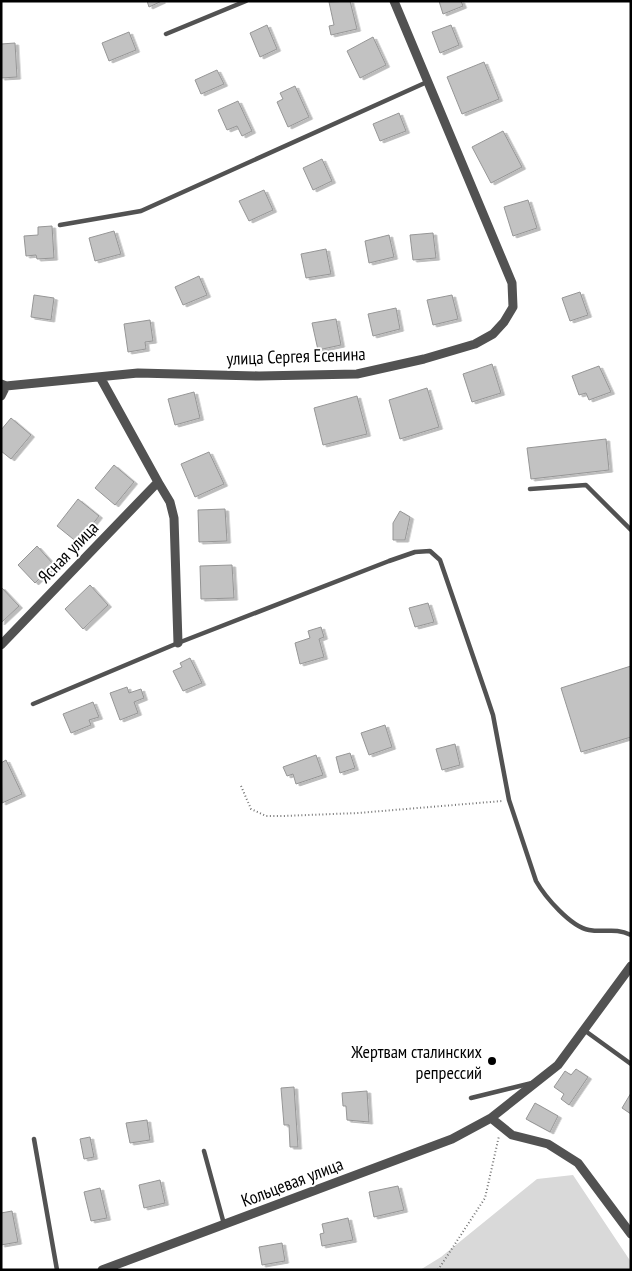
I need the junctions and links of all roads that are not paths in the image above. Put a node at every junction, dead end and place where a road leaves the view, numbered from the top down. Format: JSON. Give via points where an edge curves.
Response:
{"nodes":[{"id":1,"x":246,"y":1,"type":"edge"},
{"id":2,"x":394,"y":1,"type":"edge"},
{"id":3,"x":166,"y":34,"type":"dead end"},
{"id":4,"x":429,"y":82,"type":"junction"},
{"id":5,"x":60,"y":225,"type":"dead end"},
{"id":6,"x":100,"y":378,"type":"junction"},
{"id":7,"x":3,"y":385,"type":"edge"},
{"id":8,"x":1,"y":396,"type":"edge"},
{"id":9,"x":158,"y":482,"type":"junction"},
{"id":10,"x":530,"y":489,"type":"dead end"},
{"id":11,"x":631,"y":530,"type":"edge"},
{"id":12,"x":178,"y":643,"type":"junction"},
{"id":13,"x":1,"y":645,"type":"edge"},
{"id":14,"x":33,"y":704,"type":"dead end"},
{"id":15,"x":631,"y":934,"type":"edge"},
{"id":16,"x":631,"y":966,"type":"edge"},
{"id":17,"x":584,"y":1030,"type":"junction"},
{"id":18,"x":631,"y":1064,"type":"edge"},
{"id":19,"x":536,"y":1082,"type":"junction"},
{"id":20,"x":471,"y":1098,"type":"dead end"},
{"id":21,"x":491,"y":1118,"type":"junction"},
{"id":22,"x":34,"y":1139,"type":"dead end"},
{"id":23,"x":204,"y":1151,"type":"dead end"},
{"id":24,"x":224,"y":1225,"type":"junction"},
{"id":25,"x":631,"y":1234,"type":"edge"},
{"id":26,"x":57,"y":1270,"type":"edge"},
{"id":27,"x":102,"y":1270,"type":"edge"}],
"edges":[{"from":1,"to":3,"type":"lane"},
{"from":2,"to":4,"type":"street","name":"улица Сергея Есенина"},
{"from":4,"to":5,"type":"lane","via":[[141,212]]},
{"from":4,"to":6,"type":"street","name":"улица Сергея Есенина","via":[[512,283],[513,307],[493,334],[475,344],[424,359],[357,374],[138,373]]},
{"from":6,"to":7,"type":"street","name":"улица Сергея Есенина"},
{"from":6,"to":9,"type":"street"},
{"from":7,"to":8,"type":"street"},
{"from":9,"to":12,"type":"street","via":[[170,502],[174,518]]},
{"from":9,"to":13,"type":"street","name":"Ясная улица"},
{"from":10,"to":11,"type":"lane","via":[[586,486]]},
{"from":12,"to":14,"type":"lane"},
{"from":12,"to":15,"type":"lane","via":[[389,561],[415,552],[430,551],[440,560],[486,694],[509,800],[536,881],[574,924],[587,930],[614,929]]},
{"from":16,"to":17,"type":"street","name":"Кольцевая улица"},
{"from":17,"to":18,"type":"lane"},
{"from":17,"to":19,"type":"street","name":"Кольцевая улица","via":[[558,1065]]},
{"from":19,"to":20,"type":"lane"},
{"from":19,"to":21,"type":"street","name":"Кольцевая улица"},
{"from":21,"to":24,"type":"street","name":"Кольцевая улица","via":[[452,1139]]},
{"from":21,"to":25,"type":"street","via":[[512,1135],[548,1144],[578,1163]]},
{"from":22,"to":26,"type":"lane"},
{"from":23,"to":24,"type":"lane"},
{"from":24,"to":27,"type":"street","name":"Кольцевая улица"}]}
